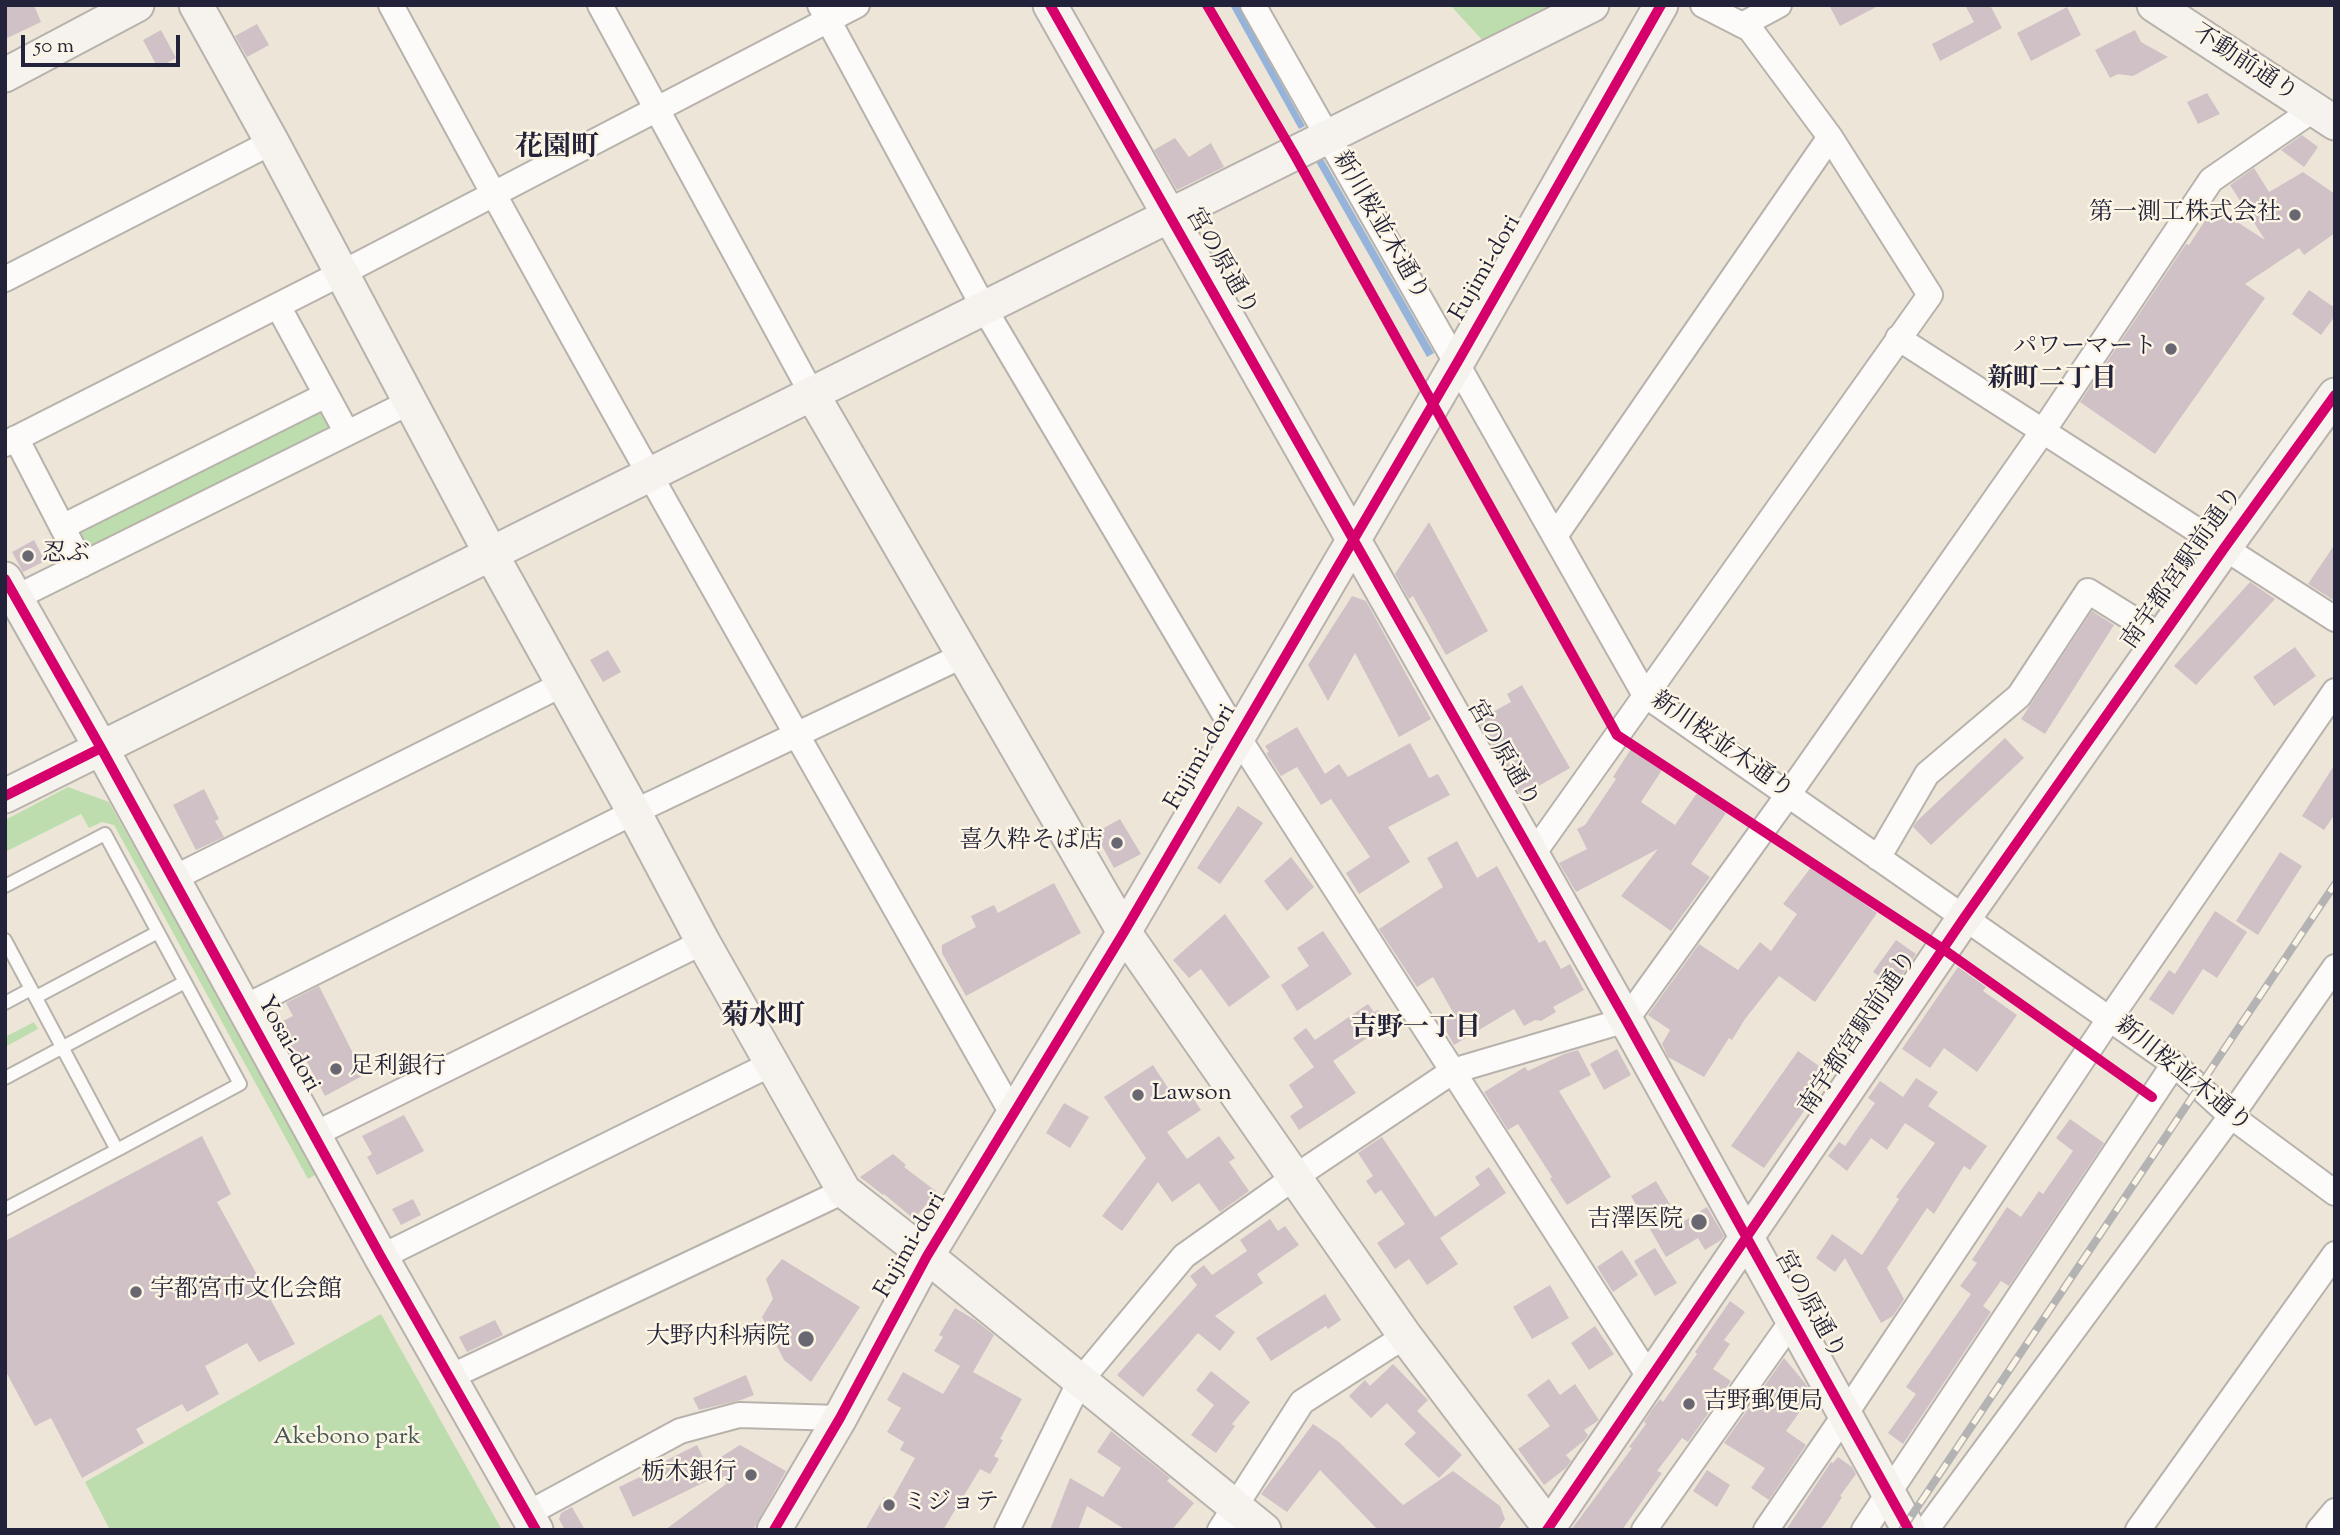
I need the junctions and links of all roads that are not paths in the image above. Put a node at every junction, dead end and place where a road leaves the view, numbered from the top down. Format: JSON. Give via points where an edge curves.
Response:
{"nodes":[{"id":1,"x":137,"y":5,"type":"edge"},
{"id":2,"x":196,"y":5,"type":"edge"},
{"id":3,"x":391,"y":5,"type":"edge"},
{"id":4,"x":600,"y":5,"type":"edge"},
{"id":5,"x":857,"y":5,"type":"edge"},
{"id":6,"x":1050,"y":5,"type":"edge"},
{"id":7,"x":1253,"y":5,"type":"edge"},
{"id":8,"x":1592,"y":5,"type":"edge"},
{"id":9,"x":1661,"y":5,"type":"edge"},
{"id":10,"x":1703,"y":5,"type":"edge"},
{"id":11,"x":1779,"y":5,"type":"edge"},
{"id":12,"x":2170,"y":10,"type":"edge"},
{"id":13,"x":824,"y":12,"type":"edge"},
{"id":14,"x":1742,"y":25,"type":"junction"},
{"id":15,"x":5,"y":75,"type":"edge"},
{"id":16,"x":657,"y":110,"type":"junction"},
{"id":17,"x":2324,"y":117,"type":"edge"},
{"id":18,"x":1829,"y":137,"type":"junction"},
{"id":19,"x":1326,"y":138,"type":"junction"},
{"id":20,"x":272,"y":142,"type":"junction"},
{"id":21,"x":493,"y":194,"type":"junction"},
{"id":22,"x":1169,"y":216,"type":"junction"},
{"id":23,"x":341,"y":273,"type":"junction"},
{"id":24,"x":5,"y":279,"type":"edge"},
{"id":25,"x":278,"y":306,"type":"junction"},
{"id":26,"x":984,"y":308,"type":"junction"},
{"id":27,"x":1898,"y":338,"type":"junction"},
{"id":28,"x":1457,"y":363,"type":"junction"},
{"id":29,"x":812,"y":394,"type":"junction"},
{"id":30,"x":326,"y":395,"type":"junction"},
{"id":31,"x":2335,"y":395,"type":"edge"},
{"id":32,"x":410,"y":402,"type":"junction"},
{"id":33,"x":2043,"y":431,"type":"junction"},
{"id":34,"x":347,"y":433,"type":"junction"},
{"id":35,"x":11,"y":441,"type":"edge"},
{"id":36,"x":649,"y":475,"type":"junction"},
{"id":37,"x":62,"y":527,"type":"junction"},
{"id":38,"x":1555,"y":536,"type":"junction"},
{"id":39,"x":1354,"y":539,"type":"junction"},
{"id":40,"x":2225,"y":547,"type":"junction"},
{"id":41,"x":491,"y":554,"type":"junction"},
{"id":42,"x":82,"y":565,"type":"junction"},
{"id":43,"x":9,"y":593,"type":"edge"},
{"id":44,"x":2335,"y":619,"type":"edge"},
{"id":45,"x":2162,"y":636,"type":"junction"},
{"id":46,"x":964,"y":655,"type":"junction"},
{"id":47,"x":563,"y":684,"type":"junction"},
{"id":48,"x":2335,"y":691,"type":"edge"},
{"id":49,"x":1645,"y":695,"type":"junction"},
{"id":50,"x":797,"y":734,"type":"junction"},
{"id":51,"x":1238,"y":737,"type":"junction"},
{"id":52,"x":101,"y":748,"type":"junction"},
{"id":53,"x":1788,"y":795,"type":"junction"},
{"id":54,"x":5,"y":796,"type":"edge"},
{"id":55,"x":634,"y":812,"type":"junction"},
{"id":56,"x":1533,"y":854,"type":"junction"},
{"id":57,"x":1878,"y":858,"type":"junction"},
{"id":58,"x":172,"y":879,"type":"junction"},
{"id":59,"x":5,"y":886,"type":"edge"},
{"id":60,"x":1964,"y":918,"type":"junction"},
{"id":61,"x":158,"y":932,"type":"junction"},
{"id":62,"x":1124,"y":932,"type":"junction"},
{"id":63,"x":5,"y":940,"type":"edge"},
{"id":64,"x":703,"y":942,"type":"junction"},
{"id":65,"x":2335,"y":967,"type":"edge"},
{"id":66,"x":185,"y":982,"type":"junction"},
{"id":67,"x":33,"y":993,"type":"junction"},
{"id":68,"x":5,"y":1003,"type":"edge"},
{"id":69,"x":243,"y":1008,"type":"junction"},
{"id":70,"x":2110,"y":1018,"type":"junction"},
{"id":71,"x":1626,"y":1020,"type":"junction"},
{"id":72,"x":62,"y":1047,"type":"junction"},
{"id":73,"x":773,"y":1063,"type":"junction"},
{"id":74,"x":2174,"y":1064,"type":"junction"},
{"id":75,"x":1453,"y":1072,"type":"junction"},
{"id":76,"x":5,"y":1077,"type":"edge"},
{"id":77,"x":1013,"y":1115,"type":"junction"},
{"id":78,"x":2231,"y":1116,"type":"junction"},
{"id":79,"x":313,"y":1135,"type":"junction"},
{"id":80,"x":117,"y":1150,"type":"junction"},
{"id":81,"x":1295,"y":1177,"type":"junction"},
{"id":82,"x":844,"y":1191,"type":"junction"},
{"id":83,"x":2335,"y":1193,"type":"edge"},
{"id":84,"x":5,"y":1209,"type":"edge"},
{"id":85,"x":1747,"y":1237,"type":"junction"},
{"id":86,"x":2335,"y":1254,"type":"edge"},
{"id":87,"x":928,"y":1256,"type":"junction"},
{"id":88,"x":381,"y":1257,"type":"junction"},
{"id":89,"x":1792,"y":1321,"type":"junction"},
{"id":90,"x":1405,"y":1336,"type":"junction"},
{"id":91,"x":450,"y":1377,"type":"junction"},
{"id":92,"x":1650,"y":1378,"type":"junction"},
{"id":93,"x":1080,"y":1381,"type":"junction"},
{"id":94,"x":1844,"y":1416,"type":"junction"},
{"id":95,"x":840,"y":1418,"type":"junction"},
{"id":96,"x":1889,"y":1496,"type":"junction"},
{"id":97,"x":2335,"y":1511,"type":"edge"},
{"id":98,"x":1226,"y":1518,"type":"edge"},
{"id":99,"x":532,"y":1522,"type":"edge"},
{"id":100,"x":1548,"y":1528,"type":"edge"},
{"id":101,"x":774,"y":1530,"type":"edge"},
{"id":102,"x":1007,"y":1530,"type":"edge"},
{"id":103,"x":1264,"y":1530,"type":"edge"},
{"id":104,"x":1644,"y":1530,"type":"edge"},
{"id":105,"x":1766,"y":1530,"type":"edge"},
{"id":106,"x":1864,"y":1530,"type":"edge"},
{"id":107,"x":1909,"y":1530,"type":"edge"},
{"id":108,"x":1926,"y":1530,"type":"edge"},
{"id":109,"x":2138,"y":1530,"type":"edge"},
{"id":110,"x":2319,"y":1530,"type":"edge"}],
"edges":[{"from":1,"to":15,"type":"street"},
{"from":2,"to":20,"type":"street"},
{"from":3,"to":21,"type":"street"},
{"from":4,"to":16,"type":"street"},
{"from":5,"to":13,"type":"street"},
{"from":6,"to":22,"type":"street","name":"宮の原通り"},
{"from":7,"to":19,"type":"street","name":"新川桜並木通り"},
{"from":8,"to":19,"type":"street"},
{"from":9,"to":28,"type":"street","name":"Fujimi-dori"},
{"from":10,"to":14,"type":"street"},
{"from":11,"to":14,"type":"street"},
{"from":12,"to":17,"type":"street","name":"不動前通り"},
{"from":13,"to":16,"type":"street"},
{"from":13,"to":26,"type":"street"},
{"from":14,"to":18,"type":"street","via":[[1750,29]]},
{"from":16,"to":21,"type":"street"},
{"from":16,"to":29,"type":"street"},
{"from":17,"to":33,"type":"street","via":[[2211,180]]},
{"from":18,"to":27,"type":"street","via":[[1930,295]]},
{"from":18,"to":38,"type":"street"},
{"from":19,"to":22,"type":"street"},
{"from":19,"to":28,"type":"street","name":"新川桜並木通り"},
{"from":20,"to":23,"type":"street"},
{"from":20,"to":24,"type":"street"},
{"from":21,"to":23,"type":"street"},
{"from":21,"to":36,"type":"street"},
{"from":22,"to":26,"type":"street"},
{"from":22,"to":39,"type":"street","name":"宮の原通り"},
{"from":23,"to":25,"type":"street"},
{"from":23,"to":32,"type":"street"},
{"from":25,"to":30,"type":"street"},
{"from":25,"to":35,"type":"street"},
{"from":26,"to":29,"type":"street"},
{"from":26,"to":51,"type":"street"},
{"from":27,"to":33,"type":"street"},
{"from":27,"to":49,"type":"street"},
{"from":28,"to":38,"type":"street","name":"新川桜並木通り"},
{"from":28,"to":39,"type":"street","name":"Fujimi-dori"},
{"from":29,"to":36,"type":"street"},
{"from":29,"to":46,"type":"street"},
{"from":30,"to":34,"type":"street"},
{"from":30,"to":37,"type":"street"},
{"from":31,"to":40,"type":"street","name":"南宇都宮駅前通り"},
{"from":32,"to":34,"type":"street"},
{"from":32,"to":41,"type":"street"},
{"from":33,"to":40,"type":"street"},
{"from":33,"to":53,"type":"street"},
{"from":34,"to":42,"type":"street"},
{"from":35,"to":37,"type":"street"},
{"from":36,"to":41,"type":"street"},
{"from":36,"to":50,"type":"street"},
{"from":37,"to":42,"type":"street"},
{"from":38,"to":49,"type":"street","name":"新川桜並木通り"},
{"from":39,"to":51,"type":"street","name":"Fujimi-dori"},
{"from":39,"to":56,"type":"street","name":"宮の原通り"},
{"from":40,"to":44,"type":"street"},
{"from":40,"to":45,"type":"street","name":"南宇都宮駅前通り"},
{"from":41,"to":47,"type":"street"},
{"from":41,"to":52,"type":"street"},
{"from":42,"to":43,"type":"street"},
{"from":43,"to":52,"type":"street","name":"Yosai-dori"},
{"from":45,"to":57,"type":"street","via":[[2088,591],[2019,696],[1927,774]]},
{"from":45,"to":60,"type":"street","name":"南宇都宮駅前通り"},
{"from":46,"to":50,"type":"street"},
{"from":46,"to":62,"type":"street"},
{"from":47,"to":55,"type":"street"},
{"from":47,"to":58,"type":"street"},
{"from":48,"to":70,"type":"street"},
{"from":49,"to":53,"type":"street","name":"新川桜並木通り"},
{"from":49,"to":56,"type":"street"},
{"from":50,"to":55,"type":"street"},
{"from":50,"to":77,"type":"street"},
{"from":51,"to":62,"type":"street","name":"Fujimi-dori"},
{"from":51,"to":75,"type":"street"},
{"from":52,"to":54,"type":"street"},
{"from":52,"to":58,"type":"street","name":"Yosai-dori"},
{"from":53,"to":57,"type":"street","name":"新川桜並木通り"},
{"from":53,"to":71,"type":"street"},
{"from":55,"to":64,"type":"street"},
{"from":55,"to":69,"type":"street"},
{"from":56,"to":71,"type":"street","name":"宮の原通り"},
{"from":57,"to":60,"type":"street","name":"新川桜並木通り"},
{"from":58,"to":69,"type":"street","name":"Yosai-dori"},
{"from":59,"to":61,"type":"lane","via":[[105,834]]},
{"from":60,"to":70,"type":"street","name":"新川桜並木通り"},
{"from":60,"to":85,"type":"street","name":"南宇都宮駅前通り"},
{"from":61,"to":66,"type":"lane"},
{"from":61,"to":67,"type":"lane"},
{"from":62,"to":77,"type":"street","name":"Fujimi-dori"},
{"from":62,"to":81,"type":"street"},
{"from":63,"to":67,"type":"lane"},
{"from":64,"to":73,"type":"street"},
{"from":64,"to":79,"type":"street"},
{"from":65,"to":78,"type":"street"},
{"from":66,"to":72,"type":"lane"},
{"from":66,"to":80,"type":"lane","via":[[240,1084]]},
{"from":67,"to":68,"type":"lane"},
{"from":67,"to":72,"type":"lane"},
{"from":69,"to":79,"type":"street","name":"Yosai-dori"},
{"from":70,"to":74,"type":"street","name":"新川桜並木通り"},
{"from":70,"to":94,"type":"street"},
{"from":71,"to":75,"type":"street"},
{"from":71,"to":85,"type":"street","name":"宮の原通り"},
{"from":72,"to":76,"type":"lane"},
{"from":72,"to":80,"type":"lane"},
{"from":73,"to":82,"type":"street"},
{"from":73,"to":88,"type":"street"},
{"from":74,"to":78,"type":"street","name":"新川桜並木通り"},
{"from":74,"to":96,"type":"street"},
{"from":75,"to":81,"type":"street"},
{"from":75,"to":92,"type":"street"},
{"from":77,"to":87,"type":"street","name":"Fujimi-dori"},
{"from":78,"to":83,"type":"street","name":"新川桜並木通り"},
{"from":78,"to":108,"type":"street"},
{"from":79,"to":88,"type":"street","name":"Yosai-dori"},
{"from":80,"to":84,"type":"lane"},
{"from":81,"to":90,"type":"street"},
{"from":81,"to":93,"type":"street","via":[[1184,1256]]},
{"from":82,"to":87,"type":"street"},
{"from":82,"to":91,"type":"street"},
{"from":85,"to":89,"type":"street","name":"宮の原通り"},
{"from":85,"to":92,"type":"street","name":"南宇都宮駅前通り"},
{"from":86,"to":109,"type":"street"},
{"from":87,"to":93,"type":"street"},
{"from":87,"to":95,"type":"street","name":"Fujimi-dori"},
{"from":88,"to":91,"type":"street","name":"Yosai-dori"},
{"from":89,"to":94,"type":"street","name":"宮の原通り"},
{"from":89,"to":104,"type":"street"},
{"from":90,"to":98,"type":"street","via":[[1302,1402]]},
{"from":90,"to":100,"type":"street"},
{"from":91,"to":99,"type":"street","name":"Yosai-dori"},
{"from":92,"to":100,"type":"street","name":"南宇都宮駅前通り"},
{"from":93,"to":98,"type":"street"},
{"from":93,"to":102,"type":"street"},
{"from":94,"to":96,"type":"street","name":"宮の原通り"},
{"from":94,"to":105,"type":"street"},
{"from":95,"to":99,"type":"street","via":[[739,1415],[680,1431]]},
{"from":95,"to":101,"type":"street","name":"Fujimi-dori"},
{"from":96,"to":106,"type":"street"},
{"from":96,"to":107,"type":"street","name":"宮の原通り"},
{"from":97,"to":110,"type":"street"},
{"from":98,"to":103,"type":"street"}]}
